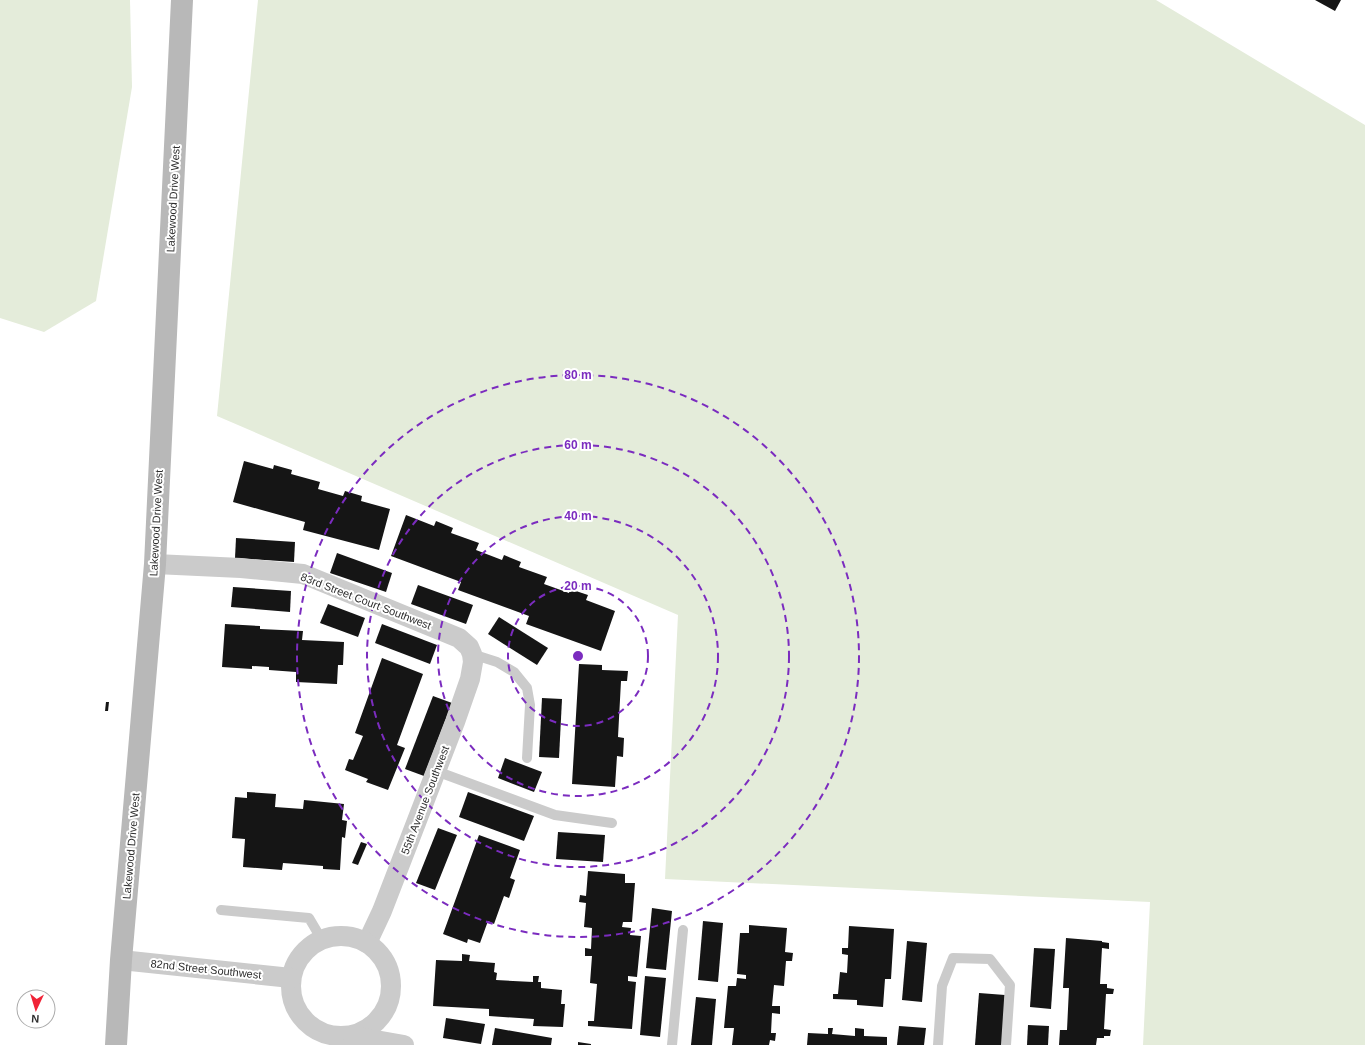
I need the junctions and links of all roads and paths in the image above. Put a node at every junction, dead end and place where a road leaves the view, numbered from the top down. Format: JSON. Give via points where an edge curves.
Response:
{"nodes":[{"id":1,"x":182,"y":0,"type":"edge"},
{"id":2,"x":154,"y":564,"type":"junction"},
{"id":3,"x":472,"y":654,"type":"junction"},
{"id":4,"x":527,"y":758,"type":"dead end"},
{"id":5,"x":436,"y":771,"type":"junction"},
{"id":6,"x":612,"y":823,"type":"dead end"},
{"id":7,"x":221,"y":910,"type":"dead end"},
{"id":8,"x":683,"y":930,"type":"dead end"},
{"id":9,"x":322,"y":940,"type":"junction"},
{"id":10,"x":367,"y":943,"type":"junction"},
{"id":11,"x":122,"y":960,"type":"junction"},
{"id":12,"x":291,"y":978,"type":"junction"},
{"id":13,"x":353,"y":1036,"type":"junction"},
{"id":14,"x":116,"y":1045,"type":"edge"},
{"id":15,"x":404,"y":1045,"type":"edge"},
{"id":16,"x":672,"y":1045,"type":"edge"},
{"id":17,"x":938,"y":1045,"type":"edge"},
{"id":18,"x":1006,"y":1045,"type":"edge"}],
"edges":[{"from":1,"to":2,"type":"main road","name":"Lakewood Drive West"},
{"from":2,"to":3,"type":"street","name":"83rd Street Court Southwest","via":[[303,574],[459,638],[469,647]]},
{"from":2,"to":11,"type":"main road","name":"Lakewood Drive West"},
{"from":3,"to":4,"type":"lane","via":[[497,662],[514,672],[527,688],[530,705]]},
{"from":3,"to":5,"type":"street","name":"55th Avenue Southwest","via":[[470,679]]},
{"from":5,"to":6,"type":"lane","via":[[555,815]]},
{"from":5,"to":10,"type":"street","name":"55th Avenue Southwest","via":[[382,911]]},
{"from":7,"to":9,"type":"lane","via":[[309,918]]},
{"from":8,"to":16,"type":"lane"},
{"from":9,"to":10,"type":"street","via":[[337,936],[353,937]]},
{"from":9,"to":12,"type":"street","via":[[307,949],[296,962]]},
{"from":10,"to":13,"type":"street","via":[[380,954],[388,969],[392,986],[389,1003],[381,1017],[368,1029]]},
{"from":11,"to":12,"type":"street","name":"82nd Street Southwest"},
{"from":11,"to":14,"type":"main road","name":"Lakewood Drive West"},
{"from":12,"to":13,"type":"street","via":[[291,995],[297,1011],[307,1023],[320,1033],[336,1037]]},
{"from":13,"to":15,"type":"street"},
{"from":17,"to":18,"type":"lane","via":[[942,986],[953,958],[990,959],[1010,985]]}]}
